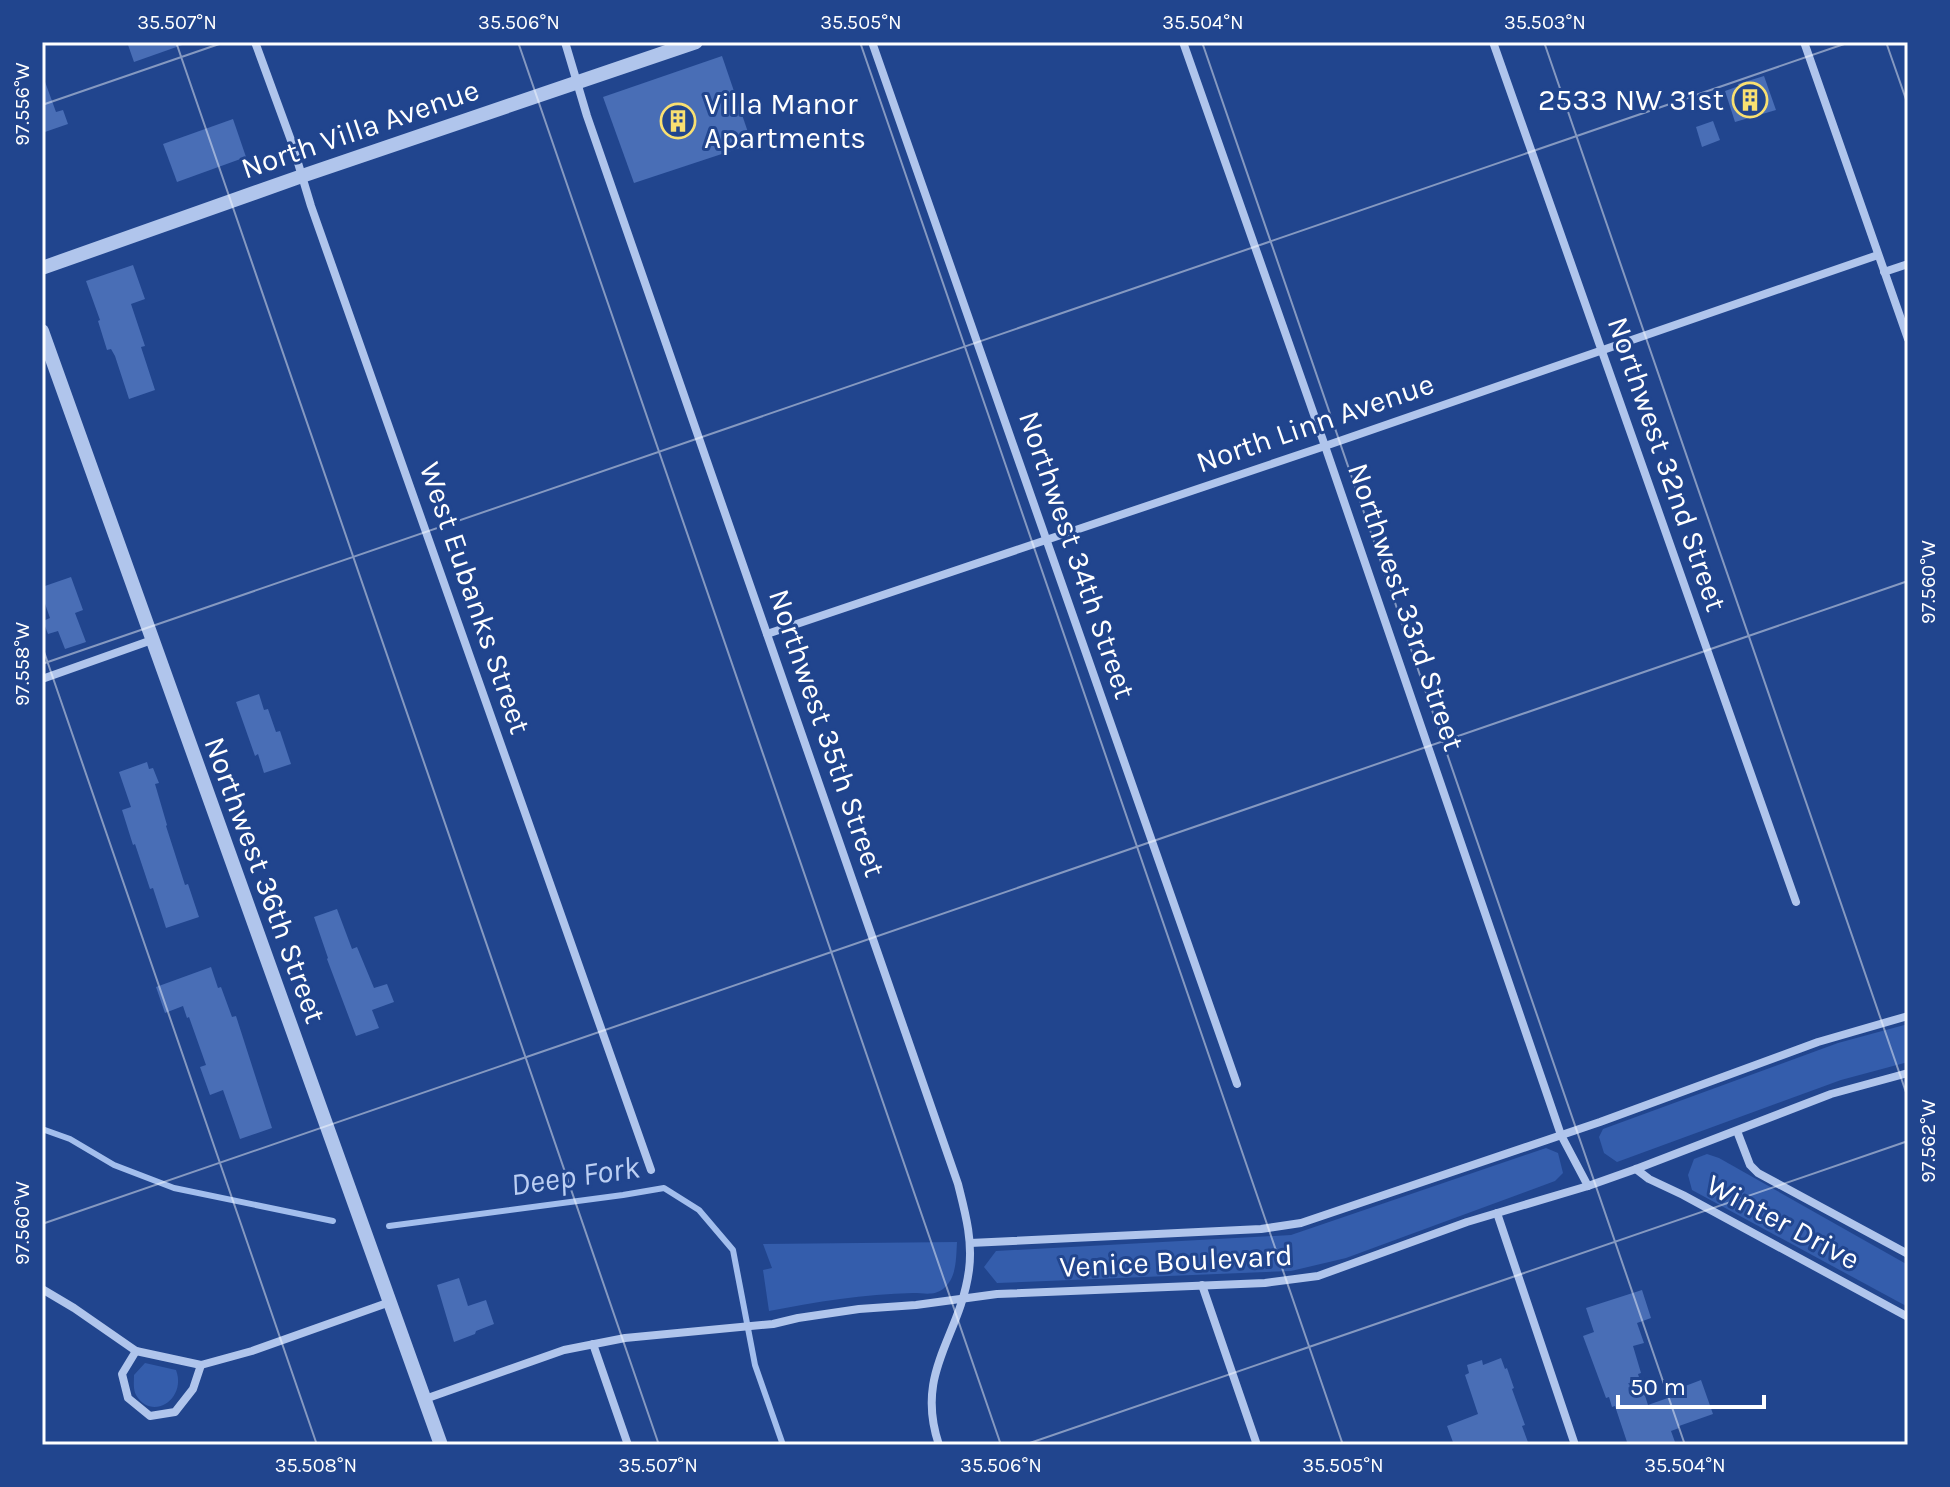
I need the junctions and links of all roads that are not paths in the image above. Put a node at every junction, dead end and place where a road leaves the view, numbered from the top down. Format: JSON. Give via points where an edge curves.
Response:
{"nodes":[{"id":1,"x":255,"y":42,"type":"edge"},
{"id":2,"x":565,"y":42,"type":"edge"},
{"id":3,"x":696,"y":42,"type":"edge"},
{"id":4,"x":872,"y":42,"type":"edge"},
{"id":5,"x":1183,"y":42,"type":"edge"},
{"id":6,"x":1493,"y":42,"type":"edge"},
{"id":7,"x":1804,"y":42,"type":"edge"},
{"id":8,"x":577,"y":83,"type":"junction"},
{"id":9,"x":302,"y":176,"type":"junction"},
{"id":10,"x":1878,"y":255,"type":"junction"},
{"id":11,"x":1908,"y":264,"type":"edge"},
{"id":12,"x":42,"y":268,"type":"edge"},
{"id":13,"x":1884,"y":272,"type":"junction"},
{"id":14,"x":42,"y":331,"type":"edge"},
{"id":15,"x":1908,"y":339,"type":"edge"},
{"id":16,"x":1601,"y":350,"type":"junction"},
{"id":17,"x":1325,"y":446,"type":"junction"},
{"id":18,"x":1046,"y":539,"type":"junction"},
{"id":19,"x":767,"y":634,"type":"junction"},
{"id":20,"x":152,"y":640,"type":"junction"},
{"id":21,"x":42,"y":679,"type":"edge"},
{"id":22,"x":1796,"y":902,"type":"dead end"},
{"id":23,"x":1908,"y":1016,"type":"edge"},
{"id":24,"x":1908,"y":1073,"type":"edge"},
{"id":25,"x":1237,"y":1084,"type":"dead end"},
{"id":26,"x":1737,"y":1131,"type":"junction"},
{"id":27,"x":1561,"y":1135,"type":"junction"},
{"id":28,"x":1636,"y":1169,"type":"junction"},
{"id":29,"x":651,"y":1170,"type":"dead end"},
{"id":30,"x":1588,"y":1186,"type":"junction"},
{"id":31,"x":1497,"y":1213,"type":"junction"},
{"id":32,"x":970,"y":1243,"type":"junction"},
{"id":33,"x":1908,"y":1254,"type":"edge"},
{"id":34,"x":1202,"y":1285,"type":"junction"},
{"id":35,"x":42,"y":1289,"type":"edge"},
{"id":36,"x":963,"y":1298,"type":"junction"},
{"id":37,"x":390,"y":1302,"type":"junction"},
{"id":38,"x":1908,"y":1317,"type":"edge"},
{"id":39,"x":593,"y":1344,"type":"junction"},
{"id":40,"x":136,"y":1351,"type":"junction"},
{"id":41,"x":201,"y":1365,"type":"junction"},
{"id":42,"x":425,"y":1399,"type":"junction"},
{"id":43,"x":441,"y":1445,"type":"edge"},
{"id":44,"x":628,"y":1445,"type":"edge"},
{"id":45,"x":939,"y":1445,"type":"edge"},
{"id":46,"x":1257,"y":1445,"type":"edge"},
{"id":47,"x":1575,"y":1445,"type":"edge"}],
"edges":[{"from":1,"to":9,"type":"street","name":"West Eubanks Street"},
{"from":2,"to":8,"type":"street","name":"Northwest 35th Street"},
{"from":3,"to":8,"type":"street","name":"North Villa Avenue"},
{"from":4,"to":18,"type":"street","name":"Northwest 34th Street"},
{"from":5,"to":17,"type":"street","name":"Northwest 33rd Street"},
{"from":6,"to":16,"type":"street","name":"Northwest 32nd Street"},
{"from":7,"to":10,"type":"street"},
{"from":8,"to":9,"type":"street","name":"North Villa Avenue"},
{"from":8,"to":19,"type":"street","name":"Northwest 35th Street"},
{"from":9,"to":12,"type":"street","name":"North Villa Avenue"},
{"from":9,"to":29,"type":"street","name":"West Eubanks Street"},
{"from":10,"to":13,"type":"street"},
{"from":10,"to":16,"type":"street","name":"North Linn Avenue"},
{"from":11,"to":13,"type":"street"},
{"from":13,"to":15,"type":"street"},
{"from":14,"to":20,"type":"street","name":"Northwest 36th Street"},
{"from":16,"to":17,"type":"street","name":"North Linn Avenue"},
{"from":16,"to":22,"type":"street","name":"Northwest 32nd Street"},
{"from":17,"to":18,"type":"street","name":"North Linn Avenue"},
{"from":17,"to":27,"type":"street","name":"Northwest 33rd Street"},
{"from":18,"to":19,"type":"street","name":"North Linn Avenue"},
{"from":18,"to":25,"type":"street","name":"Northwest 34th Street"},
{"from":19,"to":32,"type":"street","name":"Northwest 35th Street","via":[[958,1184]]},
{"from":20,"to":21,"type":"street"},
{"from":20,"to":37,"type":"street","name":"Northwest 36th Street"},
{"from":23,"to":27,"type":"street","name":"Venice Boulevard","via":[[1818,1042]]},
{"from":24,"to":26,"type":"street","name":"Venice Boulevard","via":[[1831,1094]]},
{"from":26,"to":28,"type":"street","name":"Venice Boulevard"},
{"from":26,"to":33,"type":"street","name":"Winter Drive","via":[[1758,1173]]},
{"from":27,"to":30,"type":"street","name":"Northwest 33rd Street"},
{"from":27,"to":32,"type":"street","name":"Venice Boulevard","via":[[1301,1223]]},
{"from":28,"to":30,"type":"street","name":"Venice Boulevard"},
{"from":28,"to":38,"type":"street","name":"Winter Drive"},
{"from":30,"to":31,"type":"street","name":"Venice Boulevard"},
{"from":31,"to":34,"type":"street","name":"Venice Boulevard","via":[[1318,1276]]},
{"from":31,"to":47,"type":"street"},
{"from":32,"to":36,"type":"street","name":"Northwest 35th Street"},
{"from":34,"to":36,"type":"street","name":"Venice Boulevard"},
{"from":34,"to":46,"type":"street"},
{"from":35,"to":40,"type":"street"},
{"from":36,"to":39,"type":"street","name":"Venice Boulevard"},
{"from":36,"to":45,"type":"street","name":"Northwest 35th Street","via":[[931,1389]]},
{"from":37,"to":41,"type":"street"},
{"from":37,"to":42,"type":"street","name":"Northwest 36th Street"},
{"from":39,"to":42,"type":"street","name":"Venice Boulevard"},
{"from":39,"to":44,"type":"street"},
{"from":40,"to":41,"type":"street"},
{"from":40,"to":41,"type":"street","via":[[122,1374],[128,1398],[150,1416],[175,1412],[193,1389]]},
{"from":42,"to":43,"type":"street","name":"Northwest 36th Street"}]}
